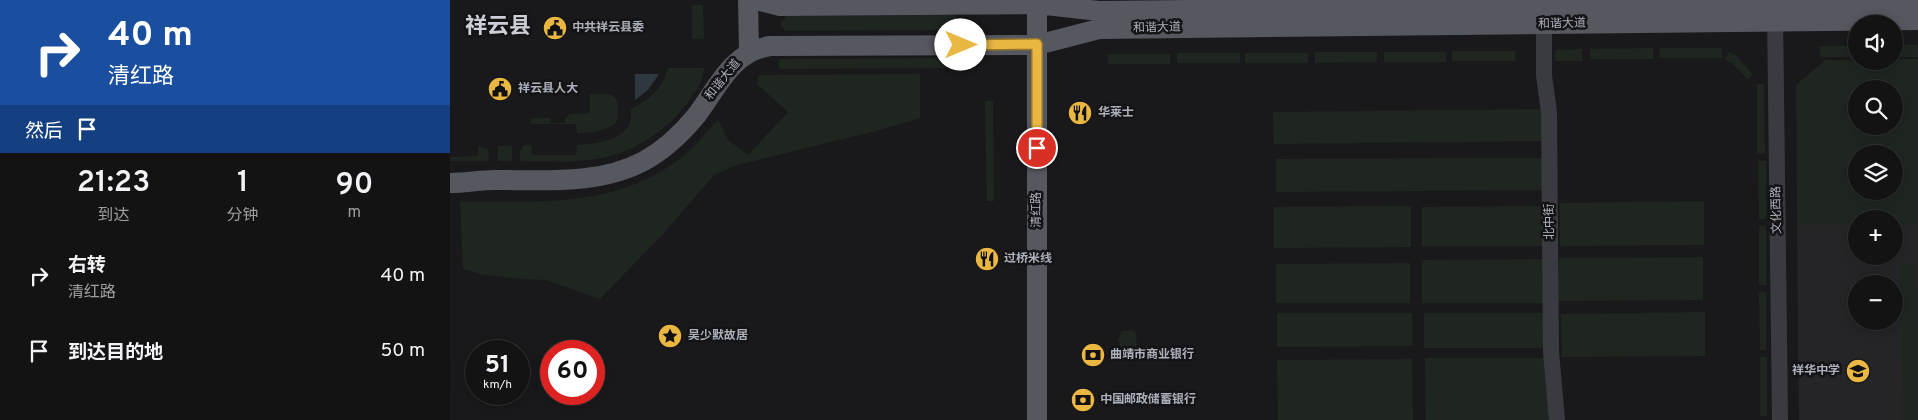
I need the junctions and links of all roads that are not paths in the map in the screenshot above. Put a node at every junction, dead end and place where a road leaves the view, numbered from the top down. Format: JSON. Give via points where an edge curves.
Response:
{"nodes":[{"id":1,"x":748,"y":0,"type":"edge"},
{"id":2,"x":756,"y":0,"type":"edge"},
{"id":3,"x":1037,"y":2,"type":"edge"},
{"id":4,"x":1918,"y":2,"type":"edge"},
{"id":5,"x":1501,"y":3,"type":"edge"},
{"id":6,"x":1775,"y":8,"type":"edge"},
{"id":7,"x":1918,"y":20,"type":"edge"},
{"id":8,"x":1544,"y":24,"type":"junction"},
{"id":9,"x":1037,"y":44,"type":"junction"},
{"id":10,"x":750,"y":52,"type":"junction"},
{"id":11,"x":450,"y":183,"type":"edge"},
{"id":12,"x":1037,"y":420,"type":"edge"},
{"id":13,"x":1557,"y":420,"type":"edge"},
{"id":14,"x":1780,"y":420,"type":"edge"}],
"edges":[{"from":1,"to":10,"type":"main road"},
{"from":2,"to":3,"type":"main road","name":"和谐大道","via":[[780,6]]},
{"from":3,"to":5,"type":"main road","name":"和谐大道","via":[[1098,11]]},
{"from":3,"to":9,"type":"main road","name":"清红路"},
{"from":4,"to":6,"type":"main road","name":"和谐大道"},
{"from":5,"to":6,"type":"main road","name":"和谐大道"},
{"from":6,"to":7,"type":"main road","name":"和谐大道"},
{"from":6,"to":8,"type":"main road","name":"和谐大道"},
{"from":6,"to":14,"type":"street","name":"文化西路"},
{"from":8,"to":9,"type":"main road","name":"和谐大道","via":[[1099,29]]},
{"from":8,"to":13,"type":"street","name":"北中街","via":[[1544,76],[1549,112],[1550,352]]},
{"from":9,"to":10,"type":"main road","name":"和谐大道","via":[[770,46]]},
{"from":9,"to":12,"type":"main road","name":"清红路"},
{"from":10,"to":11,"type":"main road","name":"和谐大道","via":[[725,74],[685,129],[645,160],[608,175],[586,178]]}]}
